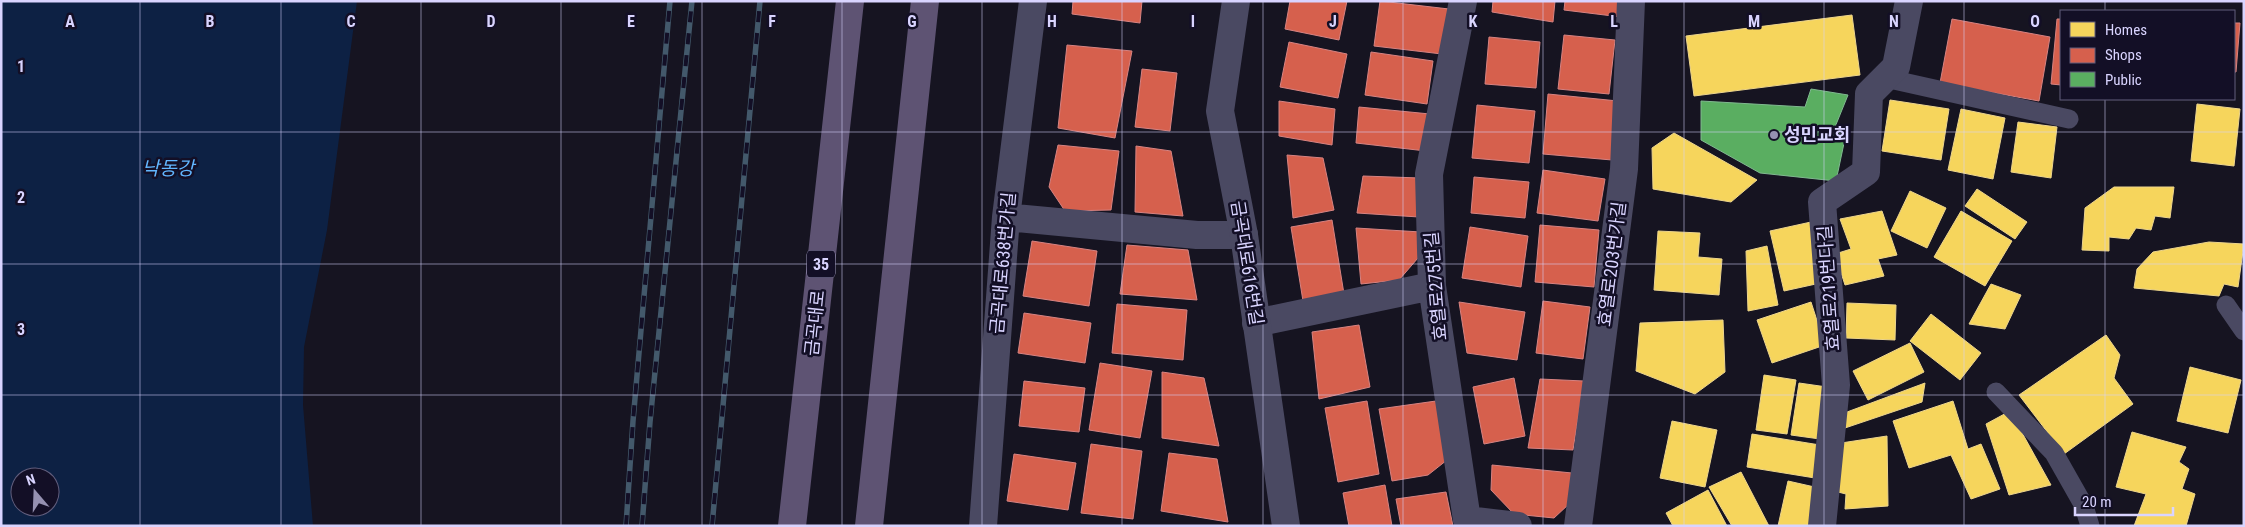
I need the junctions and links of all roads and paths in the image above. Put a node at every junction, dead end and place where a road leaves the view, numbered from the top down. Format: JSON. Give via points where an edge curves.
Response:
{"nodes":[{"id":1,"x":850,"y":1,"type":"edge"},
{"id":2,"x":924,"y":1,"type":"edge"},
{"id":3,"x":1033,"y":1,"type":"edge"},
{"id":4,"x":1236,"y":1,"type":"edge"},
{"id":5,"x":1463,"y":1,"type":"edge"},
{"id":6,"x":1631,"y":1,"type":"edge"},
{"id":7,"x":1909,"y":1,"type":"edge"},
{"id":8,"x":1885,"y":78,"type":"junction"},
{"id":9,"x":2069,"y":119,"type":"dead end"},
{"id":10,"x":1006,"y":217,"type":"junction"},
{"id":11,"x":1244,"y":235,"type":"junction"},
{"id":12,"x":1432,"y":286,"type":"junction"},
{"id":13,"x":2226,"y":305,"type":"dead end"},
{"id":14,"x":1256,"y":323,"type":"junction"},
{"id":15,"x":2244,"y":331,"type":"edge"},
{"id":16,"x":1996,"y":392,"type":"dead end"},
{"id":17,"x":792,"y":526,"type":"edge"},
{"id":18,"x":869,"y":526,"type":"edge"},
{"id":19,"x":983,"y":526,"type":"edge"},
{"id":20,"x":1286,"y":526,"type":"edge"},
{"id":21,"x":1518,"y":526,"type":"edge"},
{"id":22,"x":1578,"y":526,"type":"edge"},
{"id":23,"x":1822,"y":526,"type":"edge"},
{"id":24,"x":2090,"y":526,"type":"edge"}],
"edges":[{"from":1,"to":17,"type":"main road","name":"금곡대로","number":"35"},
{"from":2,"to":18,"type":"main road"},
{"from":3,"to":10,"type":"street","name":"금곡대로638번가길"},
{"from":4,"to":11,"type":"street","name":"금곡대로616번길","via":[[1220,111]]},
{"from":5,"to":12,"type":"street","name":"효열로275번길","via":[[1428,174]]},
{"from":6,"to":22,"type":"street","name":"효열로203번가길","via":[[1624,169]]},
{"from":7,"to":8,"type":"street","name":"효열로219번다길","via":[[1896,67]]},
{"from":8,"to":9,"type":"lane"},
{"from":8,"to":23,"type":"street","name":"효열로219번다길","via":[[1869,94],[1866,172],[1822,202],[1836,385]]},
{"from":10,"to":11,"type":"street","via":[[1197,236]]},
{"from":10,"to":19,"type":"street","name":"금곡대로638번가길"},
{"from":11,"to":14,"type":"street","name":"금곡대로616번길"},
{"from":12,"to":14,"type":"street"},
{"from":12,"to":21,"type":"street","name":"효열로275번길","via":[[1467,520]]},
{"from":13,"to":15,"type":"lane"},
{"from":14,"to":20,"type":"street","name":"금곡대로616번길"},
{"from":16,"to":24,"type":"lane","via":[[2054,453],[2084,506]]}]}
